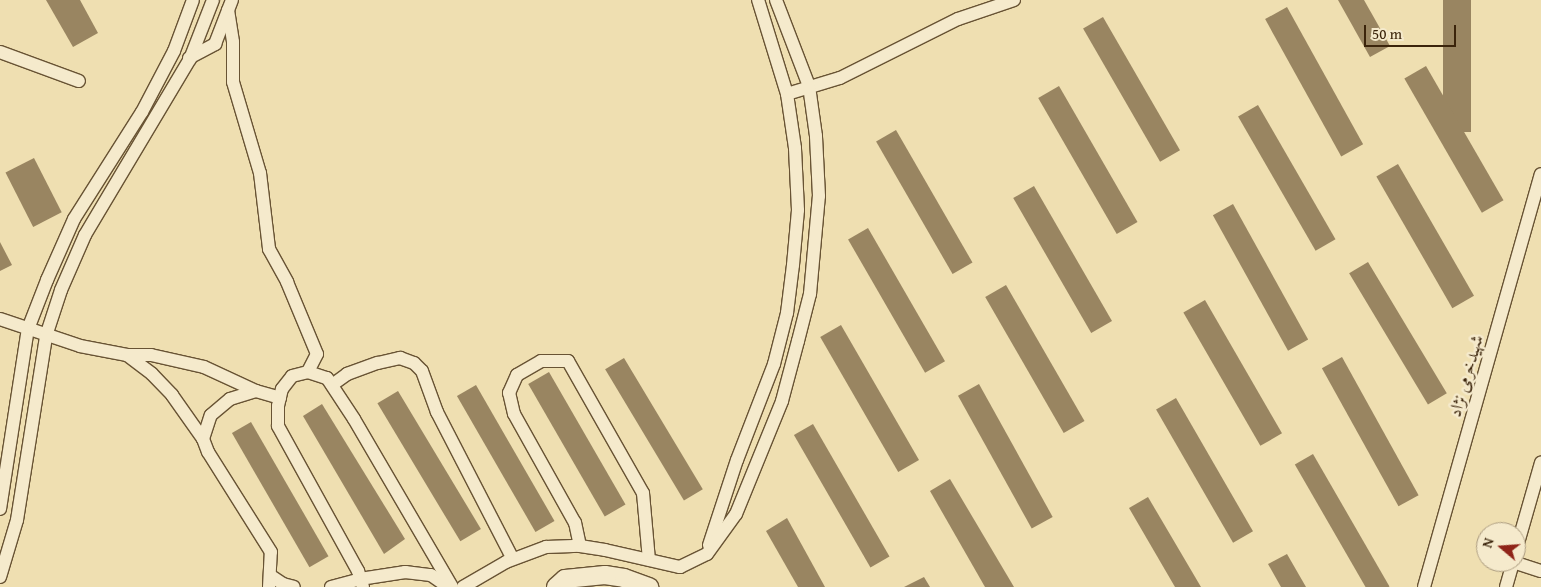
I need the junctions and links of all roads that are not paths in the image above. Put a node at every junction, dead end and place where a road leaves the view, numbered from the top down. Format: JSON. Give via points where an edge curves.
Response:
{"nodes":[{"id":1,"x":193,"y":0,"type":"edge"},
{"id":2,"x":213,"y":0,"type":"edge"},
{"id":3,"x":758,"y":0,"type":"edge"},
{"id":4,"x":776,"y":0,"type":"edge"},
{"id":5,"x":1014,"y":0,"type":"edge"},
{"id":6,"x":230,"y":5,"type":"edge"},
{"id":7,"x":0,"y":52,"type":"edge"},
{"id":8,"x":174,"y":52,"type":"junction"},
{"id":9,"x":190,"y":59,"type":"junction"},
{"id":10,"x":79,"y":81,"type":"dead end"},
{"id":11,"x":810,"y":86,"type":"junction"},
{"id":12,"x":787,"y":94,"type":"junction"},
{"id":13,"x":1541,"y":174,"type":"edge"},
{"id":14,"x":0,"y":318,"type":"edge"},
{"id":15,"x":28,"y":329,"type":"junction"},
{"id":16,"x":46,"y":336,"type":"junction"},
{"id":17,"x":127,"y":355,"type":"junction"},
{"id":18,"x":308,"y":372,"type":"junction"},
{"id":19,"x":332,"y":385,"type":"junction"},
{"id":20,"x":256,"y":391,"type":"junction"},
{"id":21,"x":280,"y":398,"type":"junction"},
{"id":22,"x":203,"y":439,"type":"junction"},
{"id":23,"x":1541,"y":466,"type":"edge"},
{"id":24,"x":0,"y":508,"type":"edge"},
{"id":25,"x":1524,"y":522,"type":"edge"},
{"id":26,"x":580,"y":546,"type":"junction"},
{"id":27,"x":706,"y":554,"type":"junction"},
{"id":28,"x":513,"y":559,"type":"junction"},
{"id":29,"x":649,"y":560,"type":"junction"},
{"id":30,"x":1526,"y":566,"type":"edge"},
{"id":31,"x":1541,"y":571,"type":"edge"},
{"id":32,"x":1510,"y":572,"type":"edge"},
{"id":33,"x":0,"y":577,"type":"edge"},
{"id":34,"x":270,"y":581,"type":"edge"},
{"id":35,"x":361,"y":583,"type":"edge"},
{"id":36,"x":294,"y":587,"type":"edge"},
{"id":37,"x":331,"y":587,"type":"edge"},
{"id":38,"x":450,"y":587,"type":"edge"},
{"id":39,"x":463,"y":587,"type":"edge"},
{"id":40,"x":556,"y":587,"type":"edge"},
{"id":41,"x":649,"y":587,"type":"edge"},
{"id":42,"x":1424,"y":587,"type":"edge"},
{"id":43,"x":1506,"y":587,"type":"edge"}],
"edges":[{"from":1,"to":8,"type":"street"},
{"from":2,"to":9,"type":"street"},
{"from":3,"to":12,"type":"street"},
{"from":4,"to":11,"type":"street"},
{"from":5,"to":11,"type":"street","via":[[958,19],[840,78]]},
{"from":6,"to":9,"type":"street","via":[[215,44]]},
{"from":6,"to":18,"type":"street","via":[[234,42],[233,82],[260,172],[268,249],[287,282],[317,354]]},
{"from":7,"to":10,"type":"street"},
{"from":8,"to":9,"type":"street"},
{"from":8,"to":15,"type":"street","via":[[142,112],[74,219]]},
{"from":9,"to":16,"type":"street","via":[[85,235],[61,290]]},
{"from":11,"to":12,"type":"street"},
{"from":11,"to":27,"type":"street","via":[[819,196],[810,294],[782,401],[736,514]]},
{"from":12,"to":27,"type":"street","via":[[795,148],[798,210],[787,312],[774,364]]},
{"from":13,"to":42,"type":"street","name":"شهیدخرمی نژاد"},
{"from":14,"to":15,"type":"street"},
{"from":15,"to":16,"type":"street"},
{"from":15,"to":24,"type":"street"},
{"from":16,"to":17,"type":"street"},
{"from":16,"to":33,"type":"street","via":[[17,520]]},
{"from":17,"to":20,"type":"street","via":[[151,355],[204,367]]},
{"from":17,"to":22,"type":"street","via":[[172,395]]},
{"from":18,"to":19,"type":"street","via":[[327,378]]},
{"from":18,"to":21,"type":"street","via":[[292,376],[282,389]]},
{"from":19,"to":28,"type":"street","via":[[346,374],[378,362],[400,358],[414,363],[422,371],[436,412]]},
{"from":19,"to":38,"type":"street"},
{"from":20,"to":21,"type":"street"},
{"from":20,"to":22,"type":"street","via":[[230,399],[211,415]]},
{"from":21,"to":35,"type":"street","via":[[278,426]]},
{"from":22,"to":34,"type":"street","via":[[271,552]]},
{"from":23,"to":25,"type":"street"},
{"from":26,"to":28,"type":"street","via":[[546,547]]},
{"from":26,"to":29,"type":"street"},
{"from":26,"to":29,"type":"street","via":[[575,523],[514,414],[509,393],[517,375],[541,361],[568,362],[642,493]]},
{"from":27,"to":29,"type":"street","via":[[680,567]]},
{"from":28,"to":39,"type":"street"},
{"from":30,"to":31,"type":"street"},
{"from":32,"to":43,"type":"street"},
{"from":34,"to":36,"type":"street"},
{"from":35,"to":37,"type":"street"},
{"from":35,"to":38,"type":"street","via":[[405,572],[431,575]]},
{"from":40,"to":41,"type":"street","via":[[564,579],[605,575]]}]}
